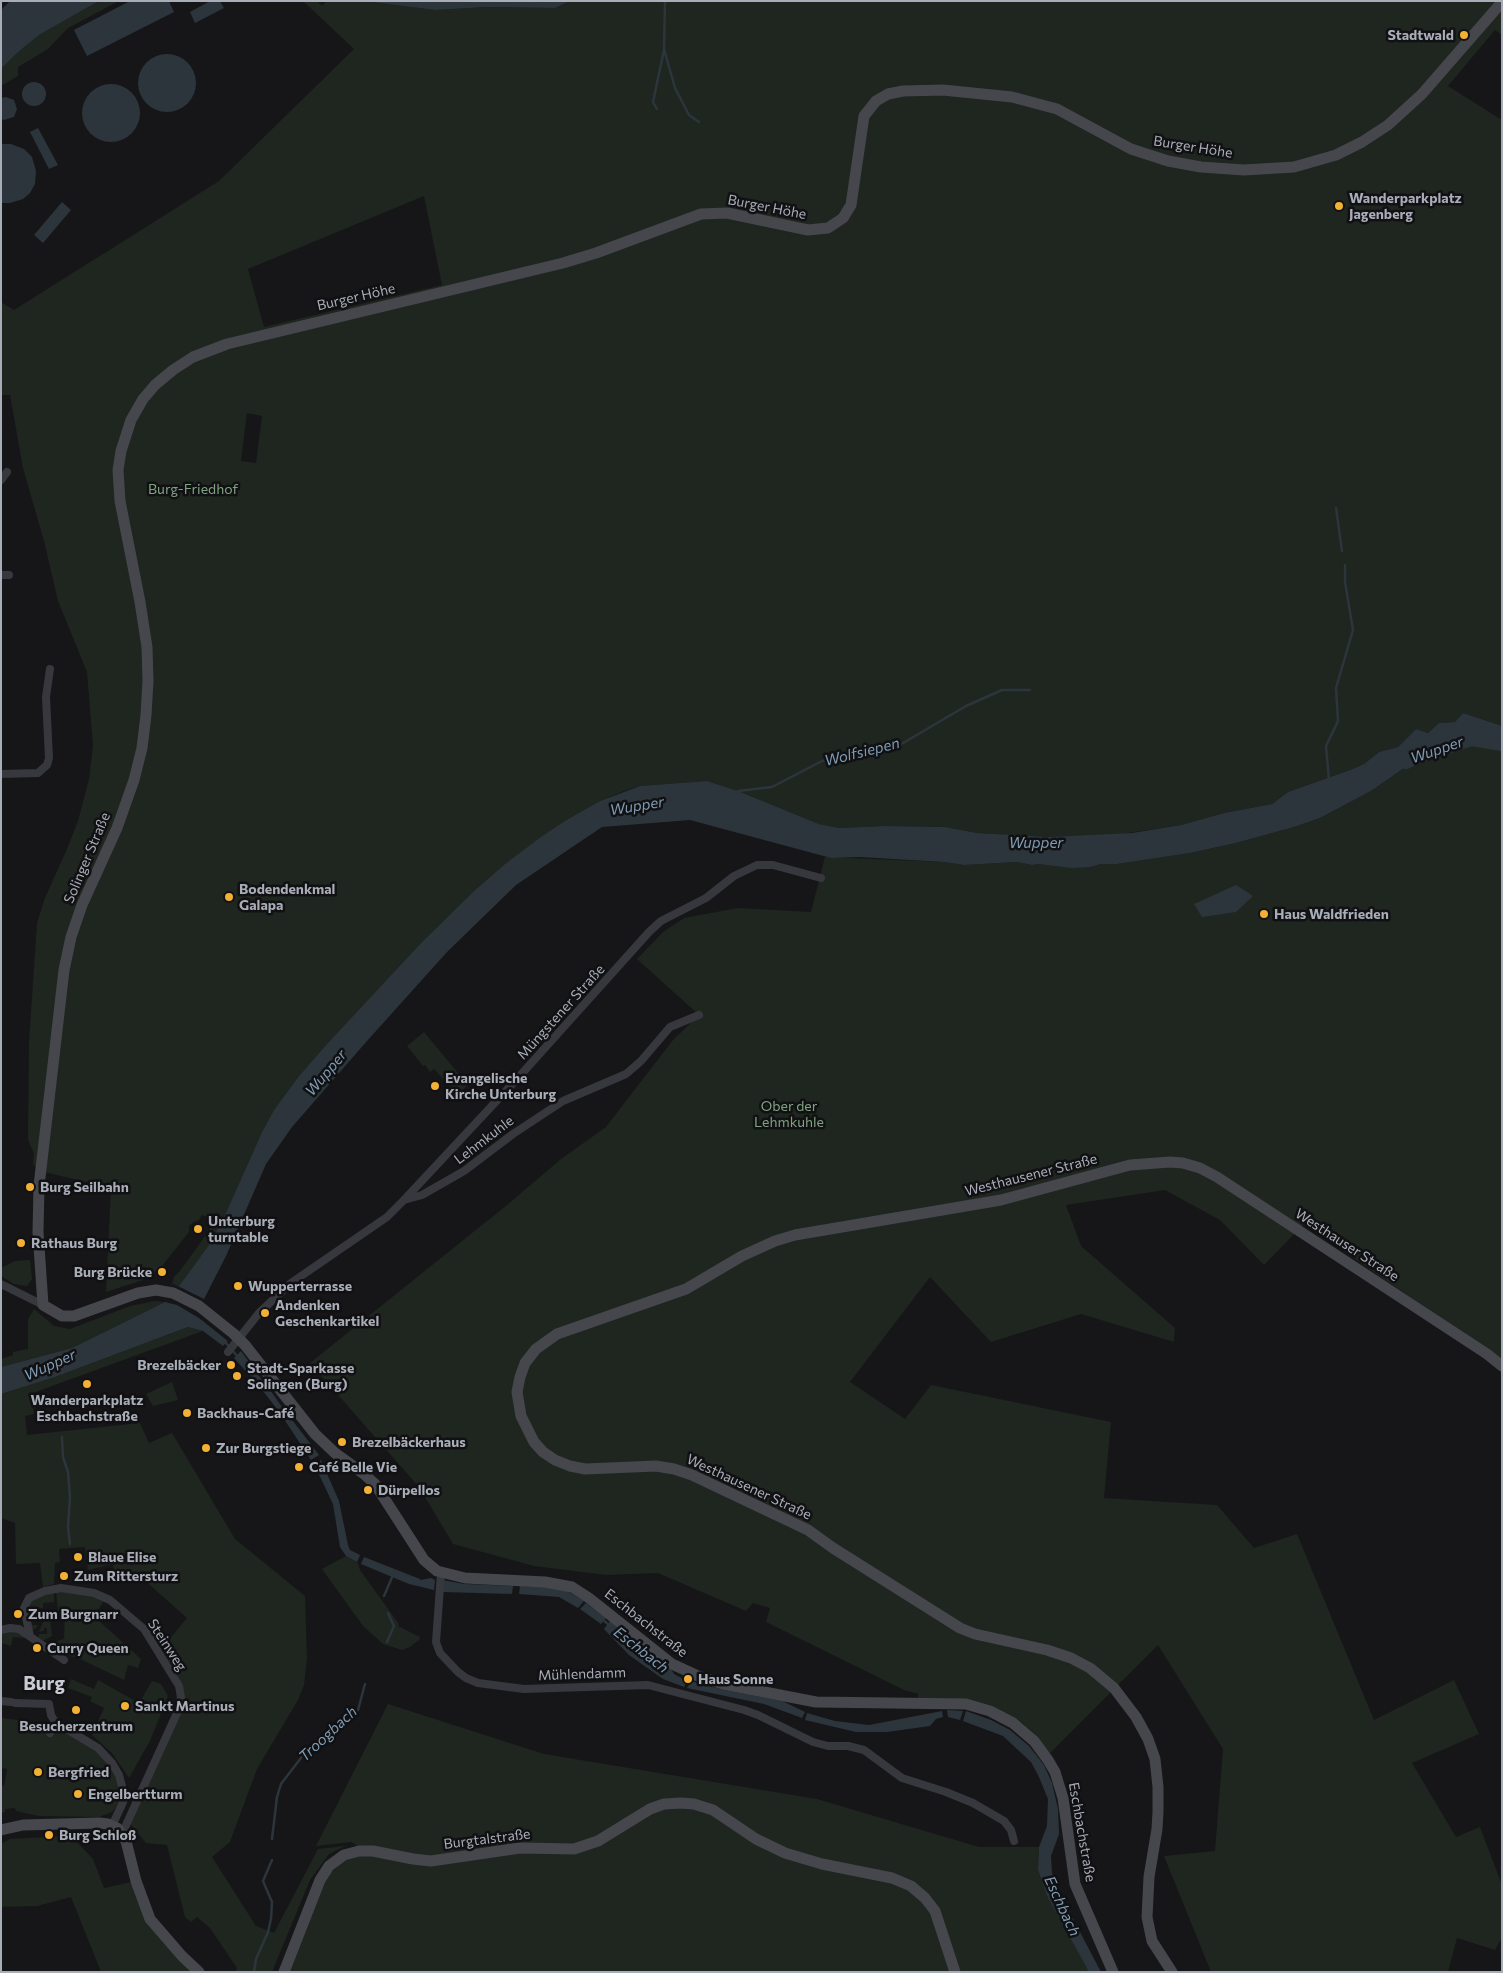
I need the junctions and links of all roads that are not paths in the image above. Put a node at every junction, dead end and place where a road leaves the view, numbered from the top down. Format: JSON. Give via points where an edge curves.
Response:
{"nodes":[{"id":1,"x":1502,"y":2,"type":"edge"},
{"id":2,"x":227,"y":344,"type":"joint"},
{"id":3,"x":7,"y":472,"type":"dead end"},
{"id":4,"x":1,"y":480,"type":"edge"},
{"id":5,"x":50,"y":669,"type":"dead end"},
{"id":6,"x":1,"y":774,"type":"edge"},
{"id":7,"x":821,"y":878,"type":"dead end"},
{"id":8,"x":699,"y":1015,"type":"dead end"},
{"id":9,"x":1170,"y":1162,"type":"joint"},
{"id":10,"x":404,"y":1200,"type":"junction"},
{"id":11,"x":1,"y":1284,"type":"edge"},
{"id":12,"x":43,"y":1305,"type":"junction"},
{"id":13,"x":236,"y":1338,"type":"junction"},
{"id":14,"x":228,"y":1352,"type":"dead end"},
{"id":15,"x":1502,"y":1366,"type":"edge"},
{"id":16,"x":440,"y":1576,"type":"junction"},
{"id":17,"x":1,"y":1630,"type":"edge"},
{"id":18,"x":30,"y":1636,"type":"junction"},
{"id":19,"x":64,"y":1660,"type":"dead end"},
{"id":20,"x":1,"y":1702,"type":"edge"},
{"id":21,"x":55,"y":1722,"type":"junction"},
{"id":22,"x":50,"y":1733,"type":"dead end"},
{"id":23,"x":112,"y":1826,"type":"junction"},
{"id":24,"x":1,"y":1830,"type":"edge"},
{"id":25,"x":122,"y":1834,"type":"junction"},
{"id":26,"x":1014,"y":1841,"type":"dead end"},
{"id":27,"x":198,"y":1972,"type":"edge"},
{"id":28,"x":284,"y":1972,"type":"edge"},
{"id":29,"x":955,"y":1972,"type":"edge"},
{"id":30,"x":1112,"y":1972,"type":"edge"},
{"id":31,"x":1172,"y":1972,"type":"edge"}],
"edges":[{"from":1,"to":2,"type":"main road","name":"Burger Höhe","via":[[1400,115],[1362,142],[1301,166],[1244,170],[1168,161],[1140,153],[1068,114],[1031,101],[970,92],[897,92],[880,98],[866,111],[851,205],[843,218],[828,228],[802,230],[734,214],[706,213],[563,263]]},
{"from":2,"to":12,"type":"main road","name":"Solinger Straße","via":[[193,357],[155,385],[138,406],[120,451],[120,501],[146,639],[146,715],[134,780],[117,828],[79,913],[64,970],[39,1186],[38,1232]]},
{"from":3,"to":4,"type":"street"},
{"from":5,"to":6,"type":"street","via":[[46,697],[49,749],[46,765],[38,773]]},
{"from":7,"to":10,"type":"street","name":"Müngstener Straße","via":[[773,865],[757,865],[734,876],[706,898],[662,921]]},
{"from":8,"to":10,"type":"street","name":"Lehmkuhle","via":[[670,1027],[626,1074],[563,1101],[464,1171],[433,1190]]},
{"from":9,"to":15,"type":"main road","name":"Westhauser Straße","via":[[1200,1168],[1218,1178]]},
{"from":9,"to":31,"type":"main road","name":"Westhausener Straße","via":[[1130,1165],[1001,1200],[795,1234],[775,1241],[681,1291],[549,1338],[528,1358],[517,1392],[521,1416],[529,1434],[543,1452],[555,1460],[585,1469],[656,1466],[692,1475],[808,1530],[960,1628],[1071,1658],[1090,1668],[1114,1688],[1136,1717],[1154,1759],[1158,1812],[1147,1917],[1152,1941]]},
{"from":10,"to":13,"type":"street","name":"Müngstener Straße","via":[[387,1217],[291,1283]]},
{"from":11,"to":12,"type":"street"},
{"from":12,"to":13,"type":"main road","via":[[68,1317],[138,1292],[169,1292],[199,1306]]},
{"from":13,"to":14,"type":"street","name":"Müngstener Straße"},
{"from":13,"to":16,"type":"main road","via":[[315,1434],[375,1484],[424,1560]]},
{"from":16,"to":26,"type":"street","name":"Mühlendamm","via":[[436,1642],[440,1653],[458,1672],[473,1681],[524,1689],[648,1685],[744,1710],[813,1742],[864,1750],[902,1778],[973,1803],[1004,1821]]},
{"from":16,"to":30,"type":"main road","name":"Eschbachstraße","via":[[551,1582],[572,1587],[672,1664],[723,1684],[816,1702],[966,1704],[990,1711],[1013,1723],[1038,1746],[1055,1772],[1063,1798],[1074,1884]]},
{"from":17,"to":18,"type":"street","via":[[15,1628]]},
{"from":18,"to":19,"type":"street"},
{"from":18,"to":25,"type":"street","name":"Steinweg","via":[[24,1608],[26,1600],[55,1589],[99,1595],[110,1600],[148,1633],[179,1686],[180,1705]]},
{"from":20,"to":21,"type":"street","via":[[49,1704]]},
{"from":21,"to":22,"type":"street"},
{"from":21,"to":23,"type":"street","via":[[98,1748],[115,1768],[124,1794]]},
{"from":23,"to":24,"type":"main road","via":[[98,1823]]},
{"from":23,"to":25,"type":"main road"},
{"from":25,"to":27,"type":"main road","via":[[150,1919]]},
{"from":28,"to":29,"type":"main road","name":"Burgtalstraße","via":[[320,1880],[344,1855],[373,1851],[430,1860],[526,1848],[574,1849],[598,1841],[654,1808],[681,1803],[713,1810],[756,1839],[785,1853],[828,1866],[892,1878],[911,1886],[935,1911]]}]}
